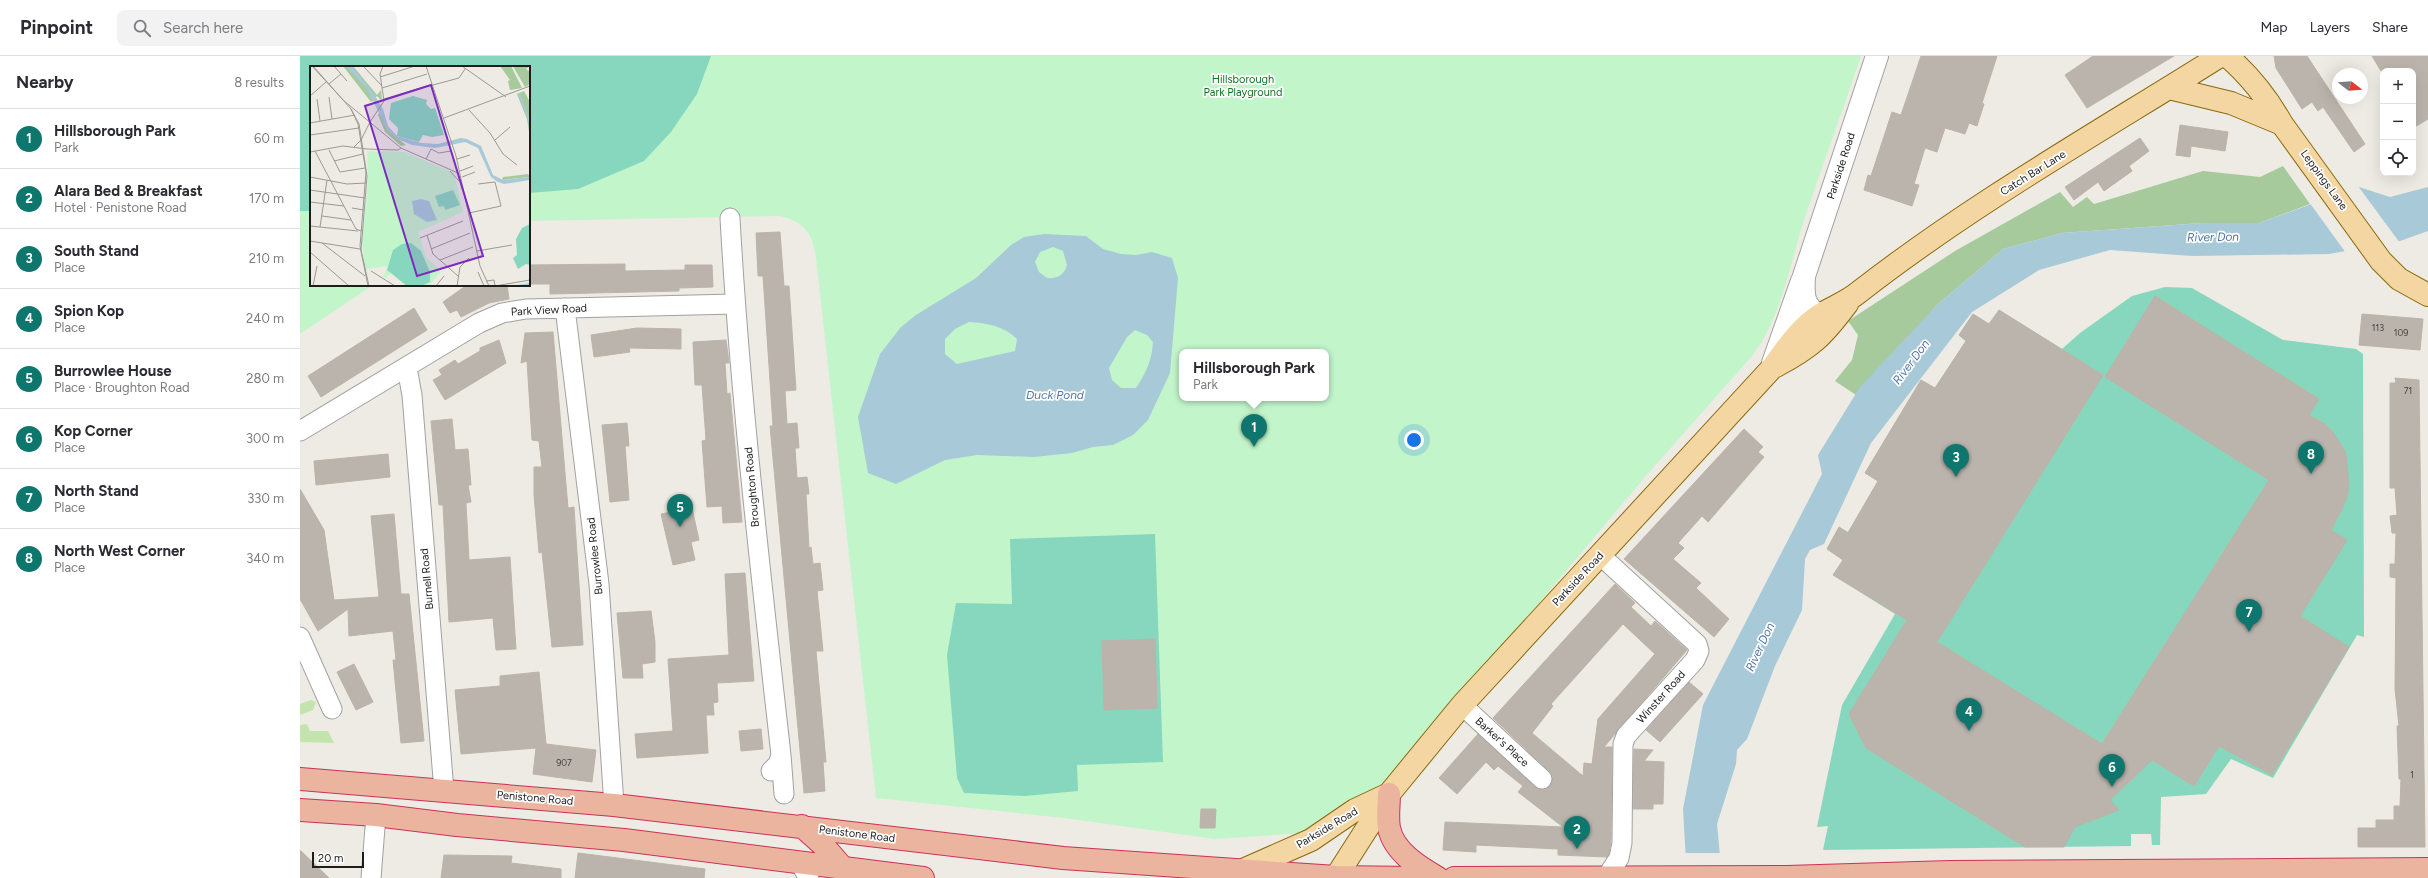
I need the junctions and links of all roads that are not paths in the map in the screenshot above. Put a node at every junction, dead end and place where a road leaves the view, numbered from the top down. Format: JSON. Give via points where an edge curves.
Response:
{"nodes":[{"id":1,"x":1877,"y":56,"type":"edge"},
{"id":2,"x":2220,"y":56,"type":"edge"},
{"id":3,"x":2227,"y":56,"type":"edge"},
{"id":4,"x":2169,"y":88,"type":"junction"},
{"id":5,"x":2282,"y":124,"type":"junction"},
{"id":6,"x":730,"y":218,"type":"dead end"},
{"id":7,"x":1804,"y":276,"type":"junction"},
{"id":8,"x":2428,"y":295,"type":"edge"},
{"id":9,"x":734,"y":304,"type":"junction"},
{"id":10,"x":1846,"y":305,"type":"junction"},
{"id":11,"x":565,"y":308,"type":"junction"},
{"id":12,"x":1820,"y":315,"type":"junction"},
{"id":13,"x":407,"y":368,"type":"junction"},
{"id":14,"x":1772,"y":368,"type":"junction"},
{"id":15,"x":300,"y":431,"type":"edge"},
{"id":16,"x":1600,"y":555,"type":"junction"},
{"id":17,"x":300,"y":636,"type":"edge"},
{"id":18,"x":1462,"y":705,"type":"junction"},
{"id":19,"x":332,"y":709,"type":"dead end"},
{"id":20,"x":781,"y":755,"type":"junction"},
{"id":21,"x":771,"y":771,"type":"dead end"},
{"id":22,"x":300,"y":779,"type":"edge"},
{"id":23,"x":1542,"y":779,"type":"dead end"},
{"id":24,"x":444,"y":791,"type":"junction"},
{"id":25,"x":784,"y":794,"type":"dead end"},
{"id":26,"x":1389,"y":794,"type":"junction"},
{"id":27,"x":614,"y":805,"type":"junction"},
{"id":28,"x":300,"y":810,"type":"edge"},
{"id":29,"x":376,"y":815,"type":"junction"},
{"id":30,"x":802,"y":826,"type":"junction"},
{"id":31,"x":2428,"y":869,"type":"edge"},
{"id":32,"x":804,"y":870,"type":"edge"},
{"id":33,"x":1243,"y":870,"type":"junction"},
{"id":34,"x":842,"y":873,"type":"edge"},
{"id":35,"x":1957,"y":875,"type":"edge"},
{"id":36,"x":371,"y":878,"type":"edge"},
{"id":37,"x":922,"y":878,"type":"edge"},
{"id":38,"x":1336,"y":878,"type":"edge"},
{"id":39,"x":1414,"y":878,"type":"edge"},
{"id":40,"x":1438,"y":878,"type":"edge"},
{"id":41,"x":1454,"y":878,"type":"edge"},
{"id":42,"x":1509,"y":878,"type":"edge"},
{"id":43,"x":1606,"y":878,"type":"edge"}],
"edges":[{"from":1,"to":7,"type":"street","name":"Parkside Road"},
{"from":2,"to":4,"type":"main road","name":"Catch Bar Lane"},
{"from":3,"to":5,"type":"main road","name":"Leppings Lane","via":[[2259,90]]},
{"from":4,"to":5,"type":"main road","via":[[2231,103]]},
{"from":4,"to":10,"type":"main road","name":"Catch Bar Lane","via":[[2021,180],[1889,269]]},
{"from":5,"to":8,"type":"main road","name":"Leppings Lane","via":[[2381,261],[2399,279]]},
{"from":6,"to":9,"type":"street","name":"Broughton Road"},
{"from":7,"to":12,"type":"street","name":"Parkside Road","via":[[1805,303],[1808,308]]},
{"from":7,"to":14,"type":"street","name":"Parkside Road"},
{"from":9,"to":11,"type":"street","name":"Park View Road"},
{"from":9,"to":20,"type":"street","name":"Broughton Road"},
{"from":10,"to":12,"type":"main road","name":"Catch Bar Lane"},
{"from":10,"to":14,"type":"main road","name":"Parkside Road","via":[[1826,332],[1804,351]]},
{"from":11,"to":13,"type":"street","name":"Park View Road","via":[[526,309],[502,313],[479,322]]},
{"from":11,"to":27,"type":"street","name":"Burrowlee Road","via":[[599,584]]},
{"from":12,"to":14,"type":"main road","name":"Parkside Road","via":[[1792,340]]},
{"from":13,"to":15,"type":"street","name":"Park View Road"},
{"from":13,"to":24,"type":"street","name":"Burnell Road","via":[[413,403]]},
{"from":14,"to":16,"type":"main road","name":"Parkside Road"},
{"from":16,"to":18,"type":"main road","name":"Parkside Road"},
{"from":16,"to":43,"type":"street","name":"Winster Road","via":[[1697,644],[1699,651],[1695,660],[1626,736],[1623,744],[1622,842],[1619,858]]},
{"from":17,"to":19,"type":"street"},
{"from":18,"to":23,"type":"street","name":"Barker's Place"},
{"from":18,"to":26,"type":"main road","name":"Parkside Road"},
{"from":20,"to":21,"type":"street","via":[[778,764]]},
{"from":20,"to":25,"type":"street","name":"Broughton Road"},
{"from":22,"to":24,"type":"highway","name":"Penistone Road"},
{"from":24,"to":27,"type":"highway","name":"Penistone Road"},
{"from":26,"to":33,"type":"main road","name":"Parkside Road","via":[[1355,810],[1311,840]]},
{"from":26,"to":38,"type":"main road","name":"Parkside Road"},
{"from":26,"to":40,"type":"highway","via":[[1389,828],[1395,842],[1418,866]]},
{"from":27,"to":30,"type":"highway","name":"Penistone Road"},
{"from":28,"to":29,"type":"highway"},
{"from":29,"to":32,"type":"highway","via":[[624,840]]},
{"from":29,"to":36,"type":"street"},
{"from":30,"to":33,"type":"highway","name":"Penistone Road","via":[[1063,858]]},
{"from":30,"to":34,"type":"highway","via":[[823,845]]},
{"from":31,"to":35,"type":"highway"},
{"from":32,"to":34,"type":"highway"},
{"from":33,"to":38,"type":"highway","name":"Penistone Road"},
{"from":34,"to":37,"type":"highway"},
{"from":35,"to":43,"type":"highway"},
{"from":38,"to":39,"type":"highway","name":"Penistone Road"},
{"from":41,"to":42,"type":"highway"},
{"from":42,"to":43,"type":"highway"}]}
